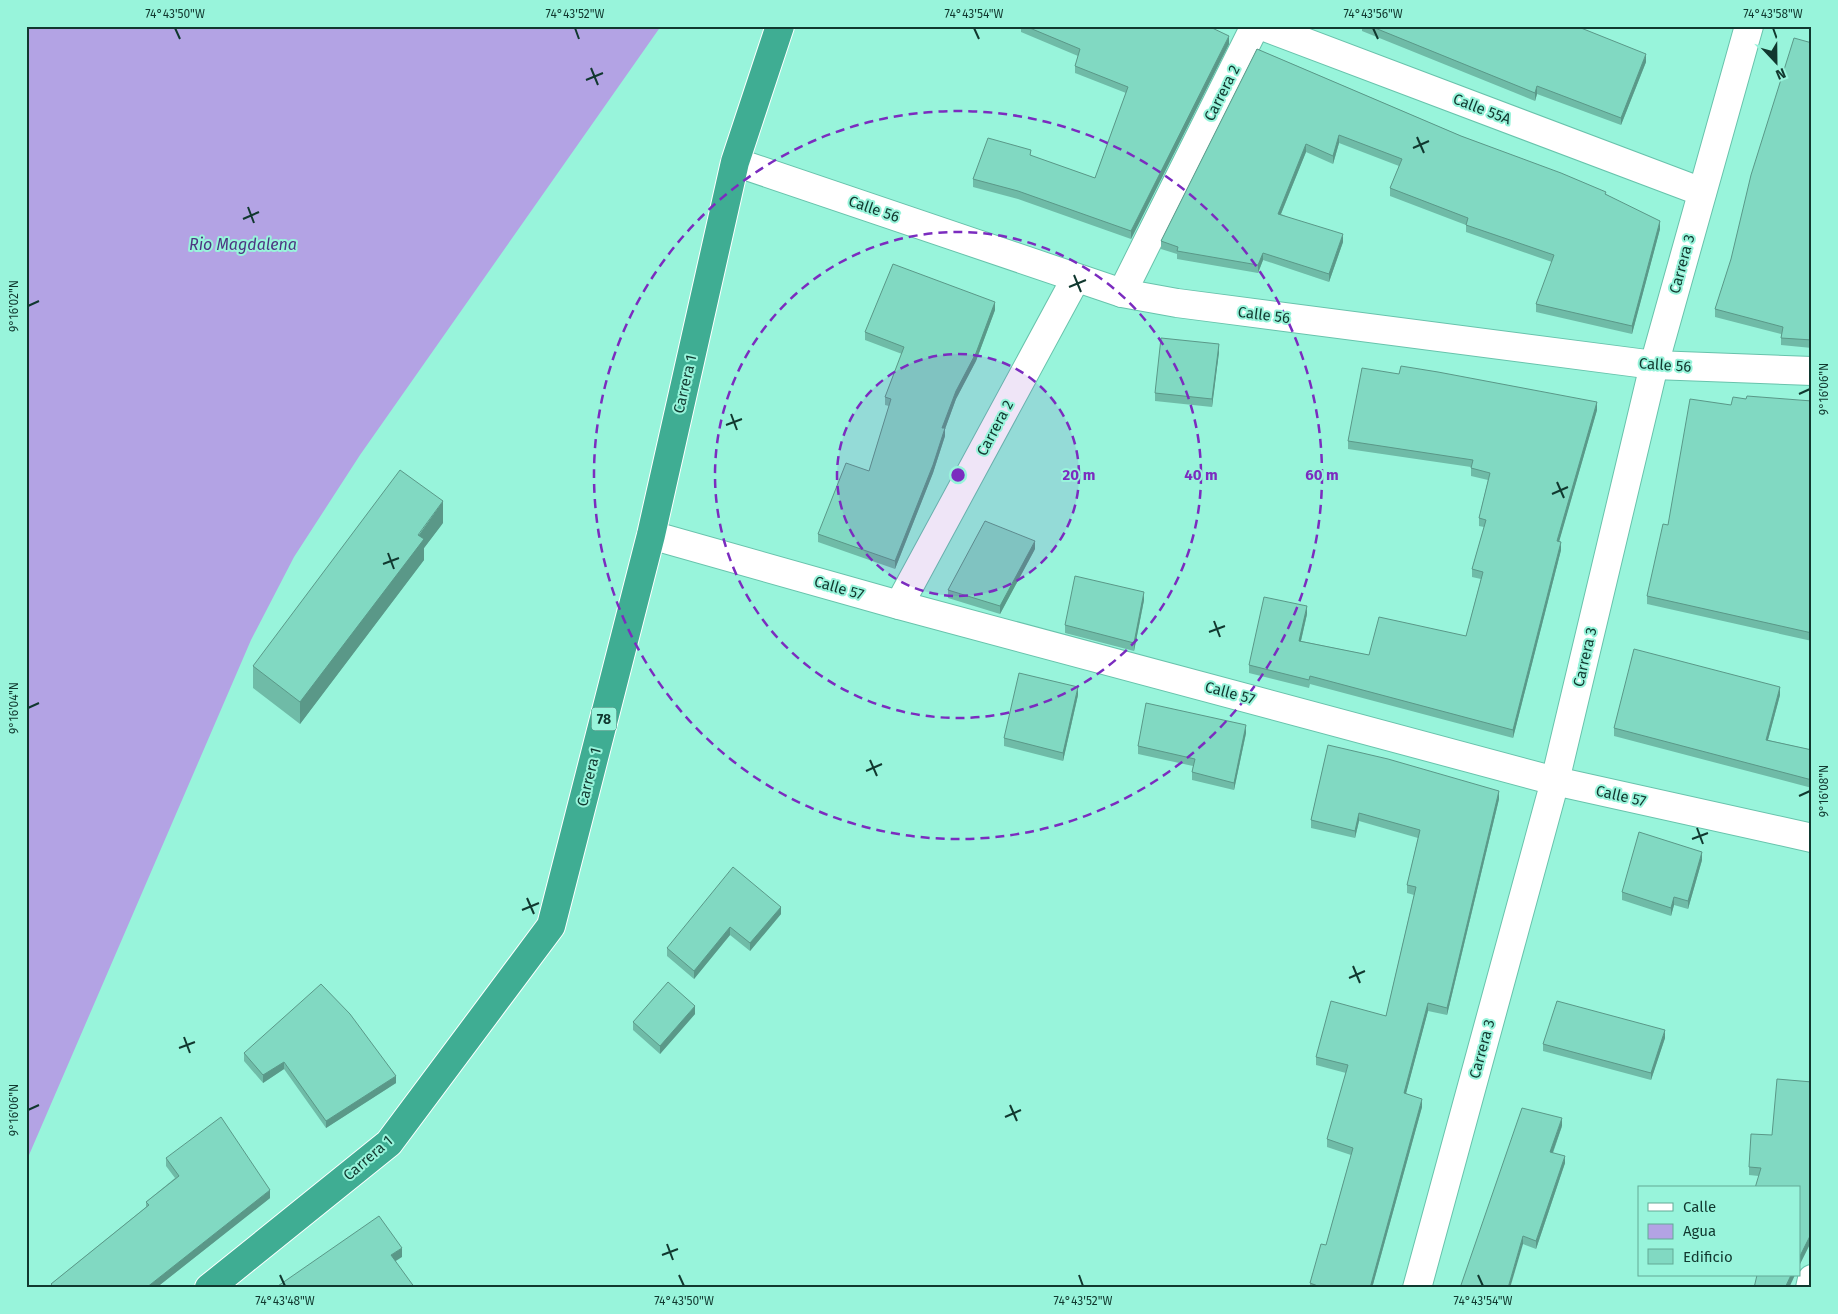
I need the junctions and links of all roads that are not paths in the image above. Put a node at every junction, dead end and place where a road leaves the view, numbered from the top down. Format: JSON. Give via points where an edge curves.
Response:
{"nodes":[{"id":1,"x":780,"y":26,"type":"edge"},
{"id":2,"x":1255,"y":26,"type":"edge"},
{"id":3,"x":1262,"y":26,"type":"edge"},
{"id":4,"x":1748,"y":26,"type":"edge"},
{"id":5,"x":735,"y":162,"type":"junction"},
{"id":6,"x":1702,"y":192,"type":"junction"},
{"id":7,"x":1076,"y":278,"type":"junction"},
{"id":8,"x":1122,"y":293,"type":"junction"},
{"id":9,"x":1654,"y":365,"type":"junction"},
{"id":10,"x":1812,"y":371,"type":"edge"},
{"id":11,"x":651,"y":535,"type":"junction"},
{"id":12,"x":899,"y":604,"type":"junction"},
{"id":13,"x":1555,"y":781,"type":"junction"},
{"id":14,"x":1812,"y":838,"type":"edge"},
{"id":15,"x":1812,"y":1279,"type":"edge"},
{"id":16,"x":209,"y":1288,"type":"edge"},
{"id":17,"x":1417,"y":1288,"type":"edge"},
{"id":18,"x":1810,"y":1288,"type":"edge"}],
"edges":[{"from":1,"to":5,"type":"highway","name":"Carrera 1","number":"78"},
{"from":2,"to":8,"type":"street","name":"Carrera 2"},
{"from":3,"to":6,"type":"street","name":"Calle 55A"},
{"from":4,"to":6,"type":"street","name":"Carrera 3"},
{"from":5,"to":7,"type":"street","name":"Calle 56"},
{"from":5,"to":11,"type":"highway","name":"Carrera 1","number":"78"},
{"from":6,"to":9,"type":"street","name":"Carrera 3"},
{"from":7,"to":8,"type":"street","name":"Calle 56"},
{"from":7,"to":12,"type":"street","name":"Carrera 2"},
{"from":8,"to":9,"type":"street","name":"Calle 56","via":[[1177,303]]},
{"from":9,"to":10,"type":"street","name":"Calle 56"},
{"from":9,"to":13,"type":"street","name":"Carrera 3"},
{"from":11,"to":12,"type":"street","name":"Calle 57"},
{"from":11,"to":16,"type":"highway","name":"Carrera 1","number":"78","via":[[551,926],[389,1143]]},
{"from":12,"to":13,"type":"street","name":"Calle 57"},
{"from":13,"to":14,"type":"street","name":"Calle 57"},
{"from":13,"to":17,"type":"street","name":"Carrera 3"},
{"from":15,"to":18,"type":"street"}]}
